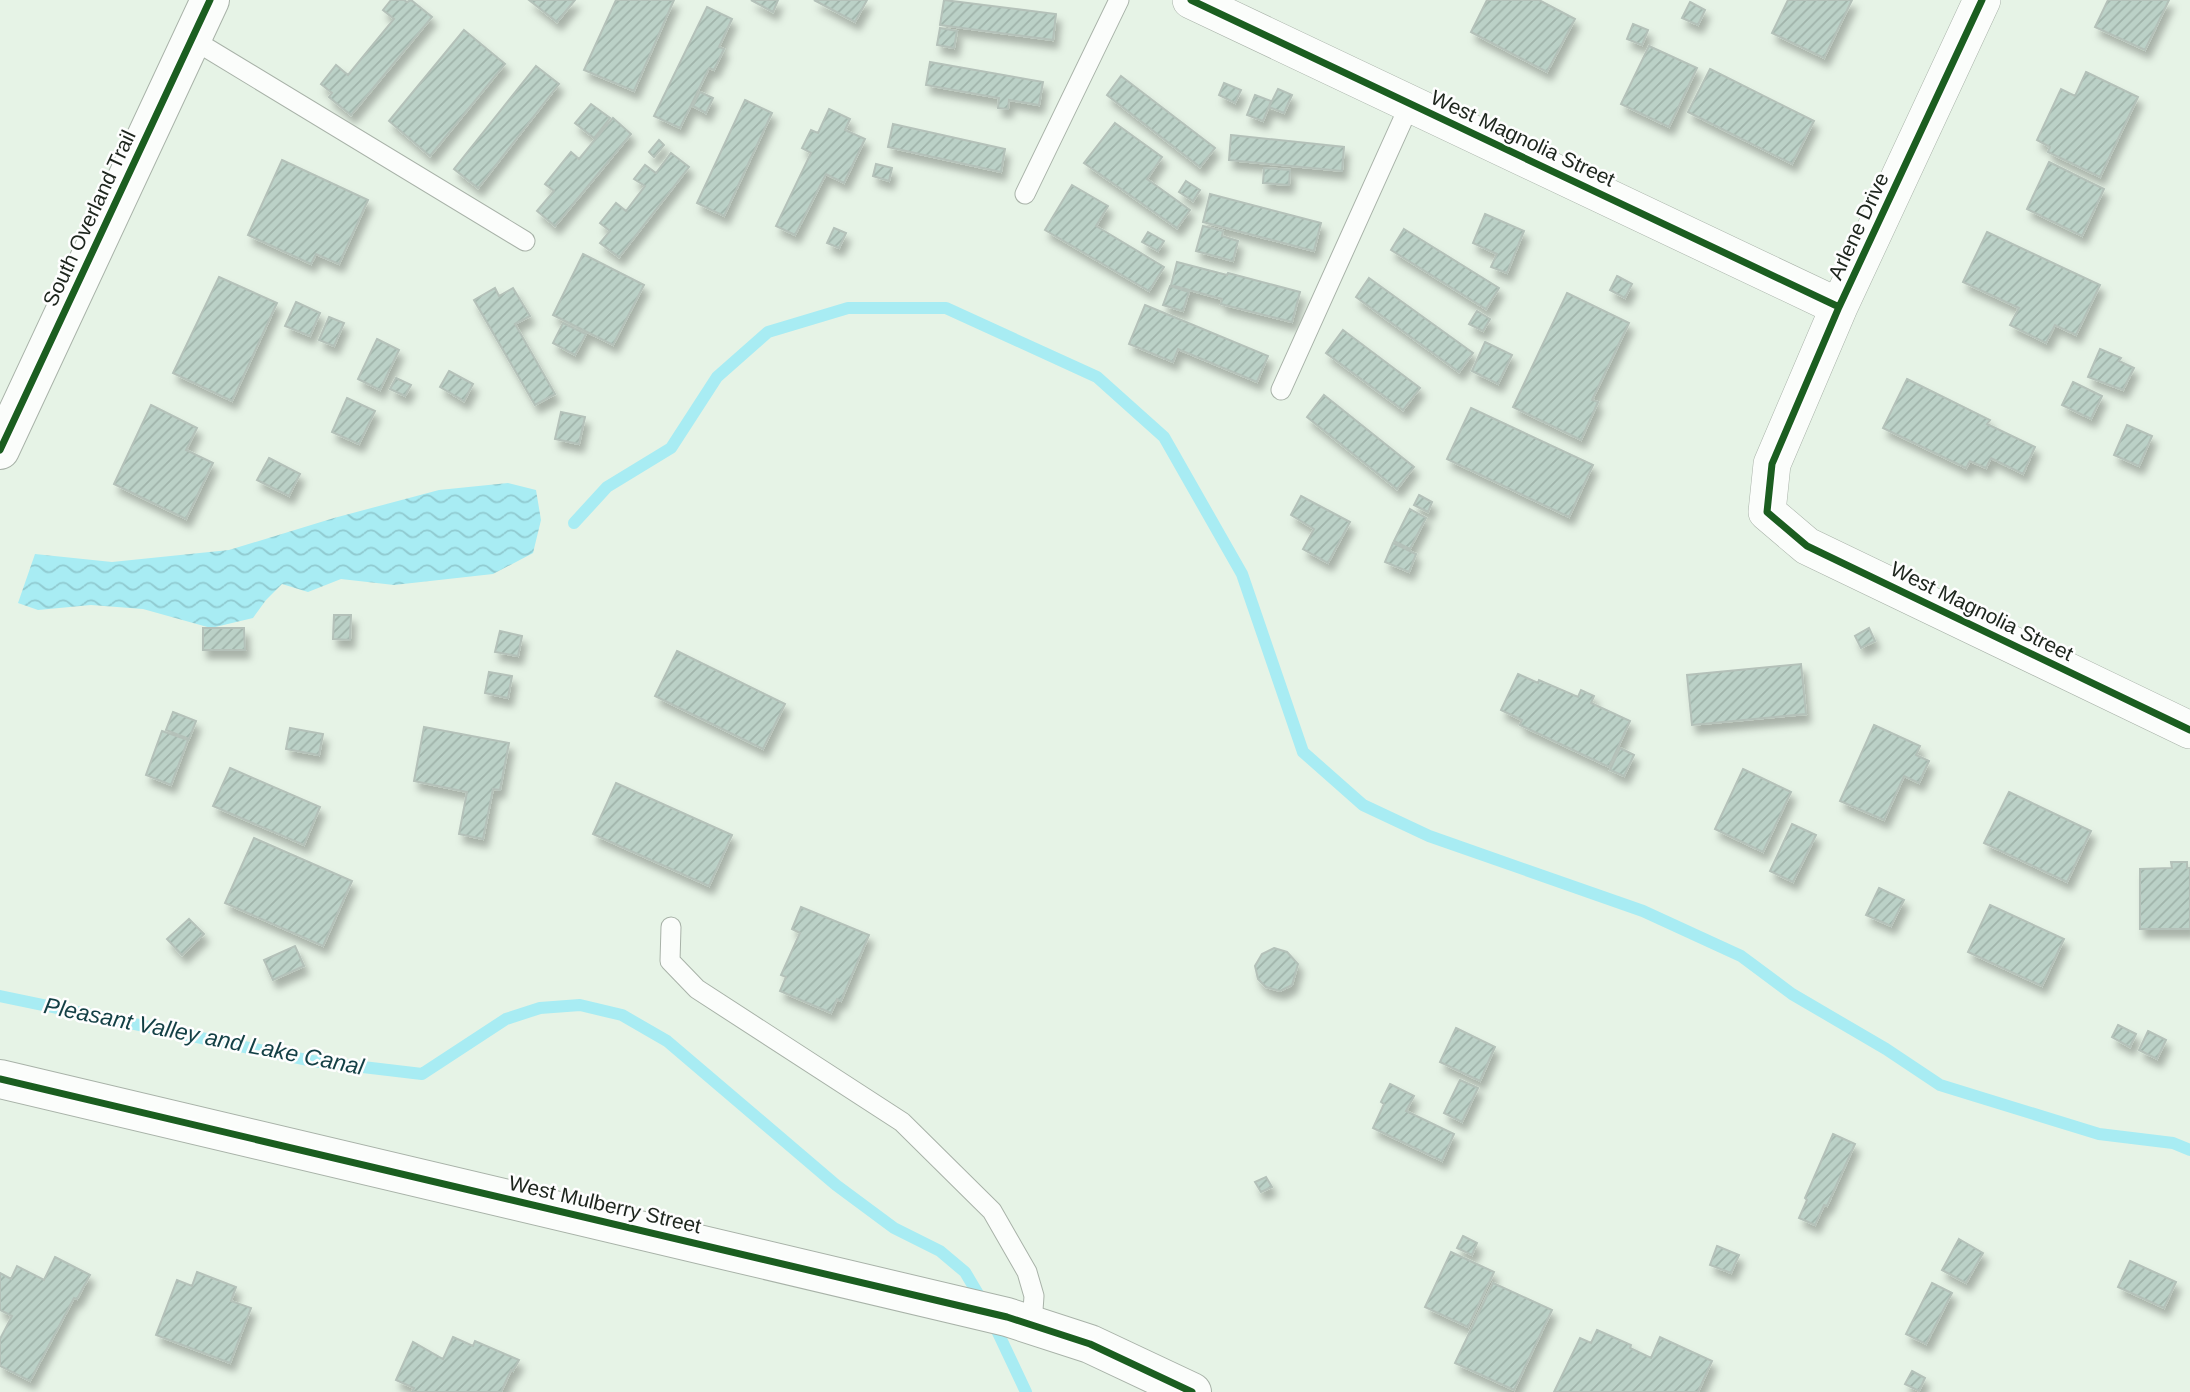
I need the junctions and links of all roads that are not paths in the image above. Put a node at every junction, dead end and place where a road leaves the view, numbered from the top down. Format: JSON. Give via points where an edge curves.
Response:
{"nodes":[{"id":1,"x":210,"y":0,"type":"edge"},
{"id":2,"x":1119,"y":0,"type":"edge"},
{"id":3,"x":1191,"y":0,"type":"edge"},
{"id":4,"x":1982,"y":0,"type":"edge"},
{"id":5,"x":192,"y":39,"type":"junction"},
{"id":6,"x":1410,"y":104,"type":"junction"},
{"id":7,"x":1025,"y":194,"type":"dead end"},
{"id":8,"x":525,"y":241,"type":"dead end"},
{"id":9,"x":1839,"y":307,"type":"junction"},
{"id":10,"x":1281,"y":390,"type":"dead end"},
{"id":11,"x":0,"y":450,"type":"edge"},
{"id":12,"x":1767,"y":512,"type":"joint"},
{"id":13,"x":2190,"y":730,"type":"edge"},
{"id":14,"x":671,"y":927,"type":"dead end"},
{"id":15,"x":0,"y":1079,"type":"edge"},
{"id":16,"x":1019,"y":1321,"type":"junction"},
{"id":17,"x":1192,"y":1392,"type":"edge"}],
"edges":[{"from":1,"to":5,"type":"main road","name":"South Overland Trail"},
{"from":2,"to":7,"type":"lane"},
{"from":3,"to":6,"type":"street","name":"West Magnolia Street"},
{"from":4,"to":9,"type":"street","name":"Arlene Drive"},
{"from":5,"to":8,"type":"lane"},
{"from":5,"to":11,"type":"main road","name":"South Overland Trail"},
{"from":6,"to":9,"type":"street","name":"West Magnolia Street"},
{"from":6,"to":10,"type":"lane"},
{"from":9,"to":12,"type":"street","name":"Arlene Drive","via":[[1772,464]]},
{"from":12,"to":13,"type":"street","name":"West Magnolia Street","via":[[1807,546]]},
{"from":14,"to":16,"type":"lane","via":[[670,961],[697,989],[902,1122],[992,1210],[1027,1272],[1034,1296]]},
{"from":15,"to":16,"type":"main road","name":"West Mulberry Street"},
{"from":16,"to":17,"type":"main road","name":"West Mulberry Street","via":[[1122,1357]]}]}
